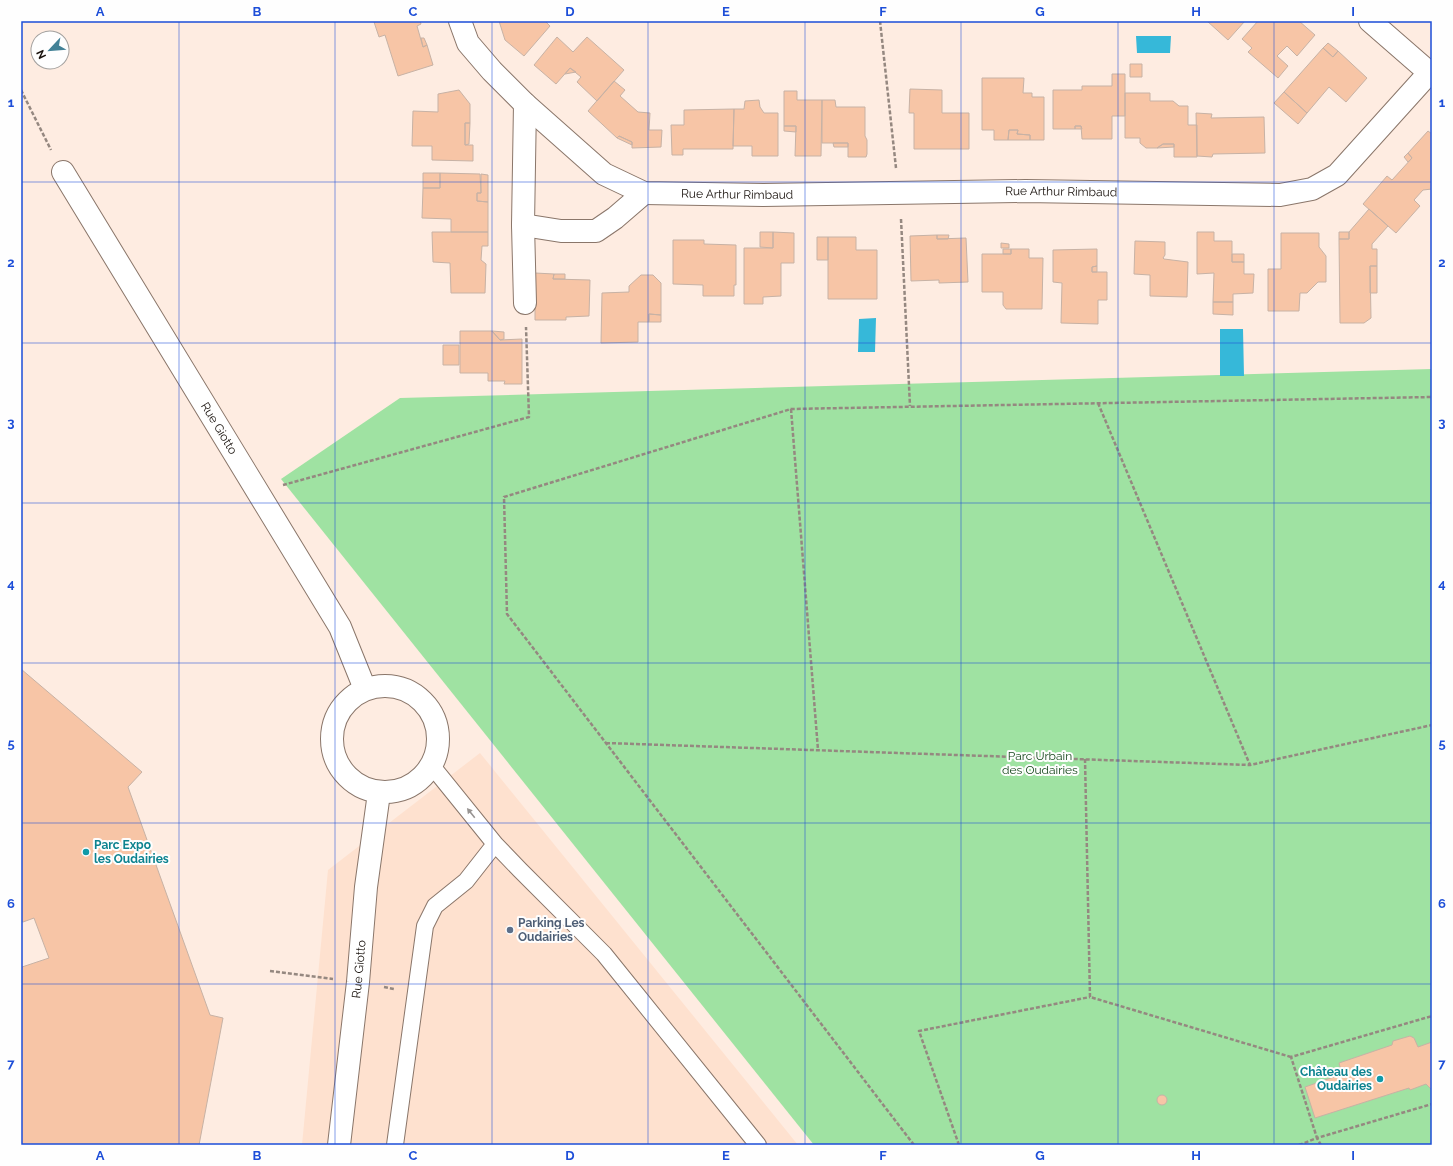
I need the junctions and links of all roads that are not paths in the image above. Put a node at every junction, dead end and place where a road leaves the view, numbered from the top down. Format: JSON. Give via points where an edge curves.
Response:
{"nodes":[{"id":1,"x":460,"y":21,"type":"edge"},
{"id":2,"x":1370,"y":21,"type":"edge"},
{"id":3,"x":1431,"y":74,"type":"edge"},
{"id":4,"x":525,"y":104,"type":"junction"},
{"id":5,"x":63,"y":172,"type":"road end"},
{"id":6,"x":644,"y":193,"type":"junction"},
{"id":7,"x":523,"y":226,"type":"junction"},
{"id":8,"x":525,"y":303,"type":"road end"},
{"id":9,"x":365,"y":689,"type":"junction"},
{"id":10,"x":432,"y":766,"type":"junction"},
{"id":11,"x":379,"y":793,"type":"junction"},
{"id":12,"x":495,"y":844,"type":"junction"},
{"id":13,"x":339,"y":1145,"type":"edge"},
{"id":14,"x":396,"y":1145,"type":"edge"},
{"id":15,"x":758,"y":1145,"type":"edge"}],
"edges":[{"from":1,"to":4,"type":"street","name":"Rue Arthur Rimbaud","via":[[468,43]]},
{"from":2,"to":3,"type":"street"},
{"from":3,"to":6,"type":"street","name":"Rue Arthur Rimbaud","via":[[1337,175],[1312,190],[1280,195],[1025,191],[771,195]]},
{"from":4,"to":6,"type":"street","name":"Rue Arthur Rimbaud","via":[[604,174]]},
{"from":4,"to":7,"type":"street"},
{"from":5,"to":9,"type":"street","name":"Rue Giotto","via":[[340,627]]},
{"from":6,"to":7,"type":"street","via":[[615,218],[596,230],[561,231]]},
{"from":7,"to":8,"type":"street"},
{"from":9,"to":10,"type":"street","via":[[383,685],[403,688],[419,697],[435,719],[440,742]]},
{"from":9,"to":11,"type":"street","via":[[347,701],[338,714],[332,735],[335,756],[347,777],[363,788]]},
{"from":10,"to":11,"type":"street","via":[[418,782],[399,791]]},
{"from":12,"to":10,"type":"lane","one_way":true},
{"from":11,"to":13,"type":"street","name":"Rue Giotto","via":[[366,887]]},
{"from":12,"to":14,"type":"lane","via":[[466,880],[435,906],[426,926]]},
{"from":12,"to":15,"type":"lane","via":[[604,954]]}]}
